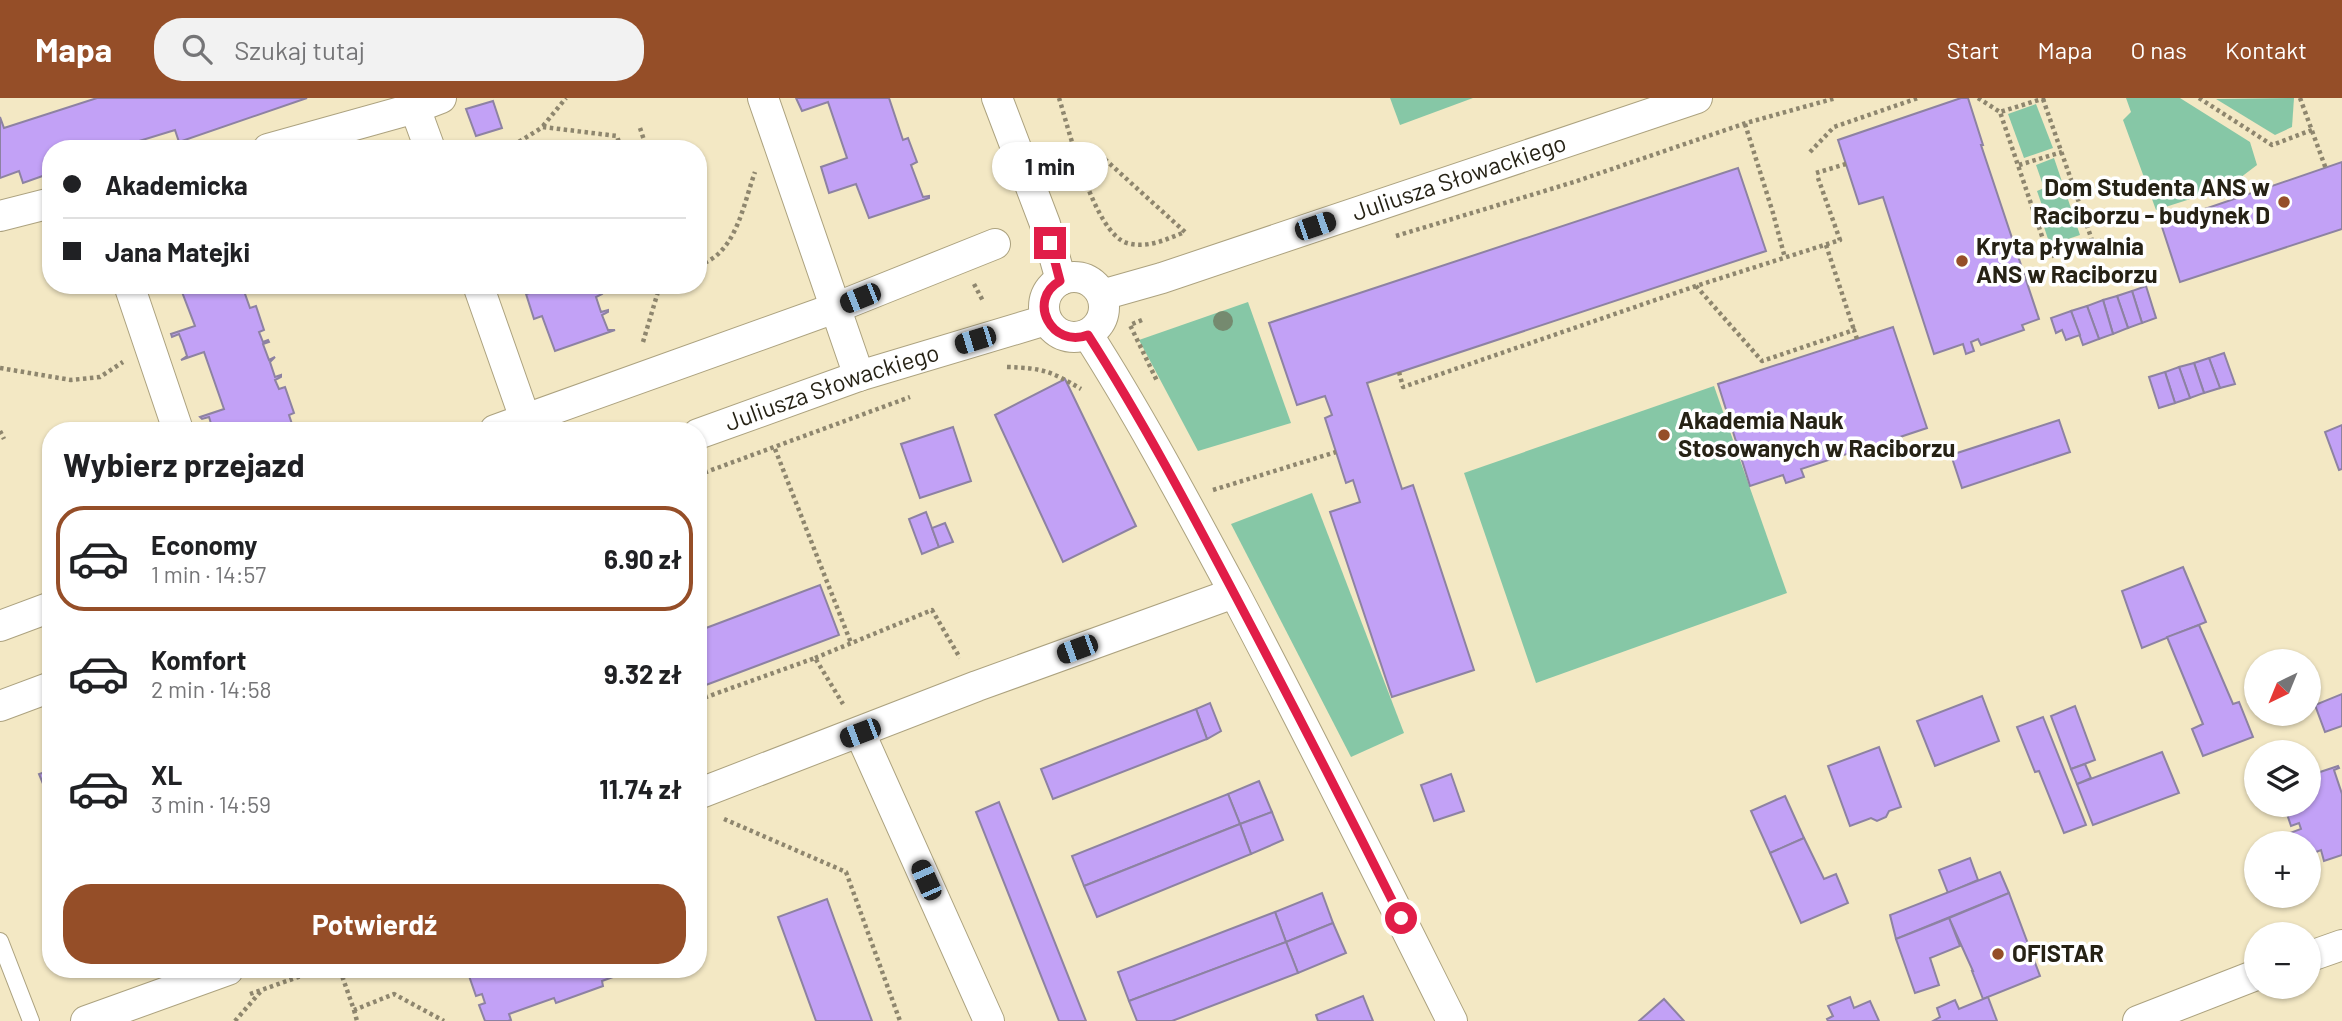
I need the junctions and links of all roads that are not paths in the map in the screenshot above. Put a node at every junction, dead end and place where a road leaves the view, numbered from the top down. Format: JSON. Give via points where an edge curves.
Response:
{"nodes":[{"id":1,"x":997,"y":98,"type":"edge"},
{"id":2,"x":1697,"y":98,"type":"edge"},
{"id":3,"x":428,"y":103,"type":"edge"},
{"id":4,"x":767,"y":111,"type":"edge"},
{"id":5,"x":299,"y":140,"type":"edge"},
{"id":6,"x":430,"y":140,"type":"edge"},
{"id":7,"x":42,"y":205,"type":"edge"},
{"id":8,"x":0,"y":216,"type":"edge"},
{"id":9,"x":995,"y":244,"type":"dead end"},
{"id":10,"x":1060,"y":281,"type":"junction"},
{"id":11,"x":132,"y":294,"type":"edge"},
{"id":12,"x":481,"y":294,"type":"edge"},
{"id":13,"x":1102,"y":295,"type":"junction"},
{"id":14,"x":835,"y":308,"type":"junction"},
{"id":15,"x":1046,"y":320,"type":"junction"},
{"id":16,"x":1088,"y":335,"type":"junction"},
{"id":17,"x":859,"y":376,"type":"junction"},
{"id":18,"x":175,"y":422,"type":"edge"},
{"id":19,"x":526,"y":422,"type":"edge"},
{"id":20,"x":532,"y":422,"type":"edge"},
{"id":21,"x":707,"y":431,"type":"edge"},
{"id":22,"x":1234,"y":593,"type":"junction"},
{"id":23,"x":42,"y":610,"type":"edge"},
{"id":24,"x":0,"y":626,"type":"edge"},
{"id":25,"x":42,"y":690,"type":"edge"},
{"id":26,"x":0,"y":706,"type":"edge"},
{"id":27,"x":860,"y":733,"type":"junction"},
{"id":28,"x":707,"y":791,"type":"edge"},
{"id":29,"x":0,"y":941,"type":"edge"},
{"id":30,"x":2342,"y":945,"type":"edge"},
{"id":31,"x":2321,"y":952,"type":"edge"},
{"id":32,"x":206,"y":978,"type":"edge"},
{"id":33,"x":2244,"y":980,"type":"edge"},
{"id":34,"x":31,"y":1021,"type":"edge"},
{"id":35,"x":86,"y":1021,"type":"edge"},
{"id":36,"x":989,"y":1021,"type":"edge"},
{"id":37,"x":1452,"y":1021,"type":"edge"},
{"id":38,"x":2138,"y":1021,"type":"edge"}],
"edges":[{"from":1,"to":10,"type":"street","via":[[1045,224]]},
{"from":2,"to":13,"type":"street","name":"Juliusza Słowackiego"},
{"from":3,"to":5,"type":"street"},
{"from":3,"to":6,"type":"street"},
{"from":4,"to":14,"type":"street"},
{"from":7,"to":8,"type":"street"},
{"from":9,"to":14,"type":"street"},
{"from":10,"to":13,"type":"street","via":[[1084,279]]},
{"from":10,"to":15,"type":"street","via":[[1045,298]]},
{"from":11,"to":18,"type":"street"},
{"from":12,"to":19,"type":"street"},
{"from":13,"to":16,"type":"street","via":[[1103,318]]},
{"from":14,"to":17,"type":"street"},
{"from":14,"to":20,"type":"street","via":[[632,380]]},
{"from":15,"to":16,"type":"street","via":[[1066,337]]},
{"from":15,"to":17,"type":"street","name":"Juliusza Słowackiego"},
{"from":16,"to":22,"type":"street"},
{"from":17,"to":21,"type":"street","name":"Juliusza Słowackiego"},
{"from":22,"to":27,"type":"street"},
{"from":22,"to":37,"type":"street"},
{"from":23,"to":24,"type":"street"},
{"from":25,"to":26,"type":"street"},
{"from":27,"to":28,"type":"street"},
{"from":27,"to":36,"type":"street"},
{"from":29,"to":34,"type":"lane"},
{"from":30,"to":31,"type":"street"},
{"from":32,"to":35,"type":"street"},
{"from":33,"to":38,"type":"street"}]}
